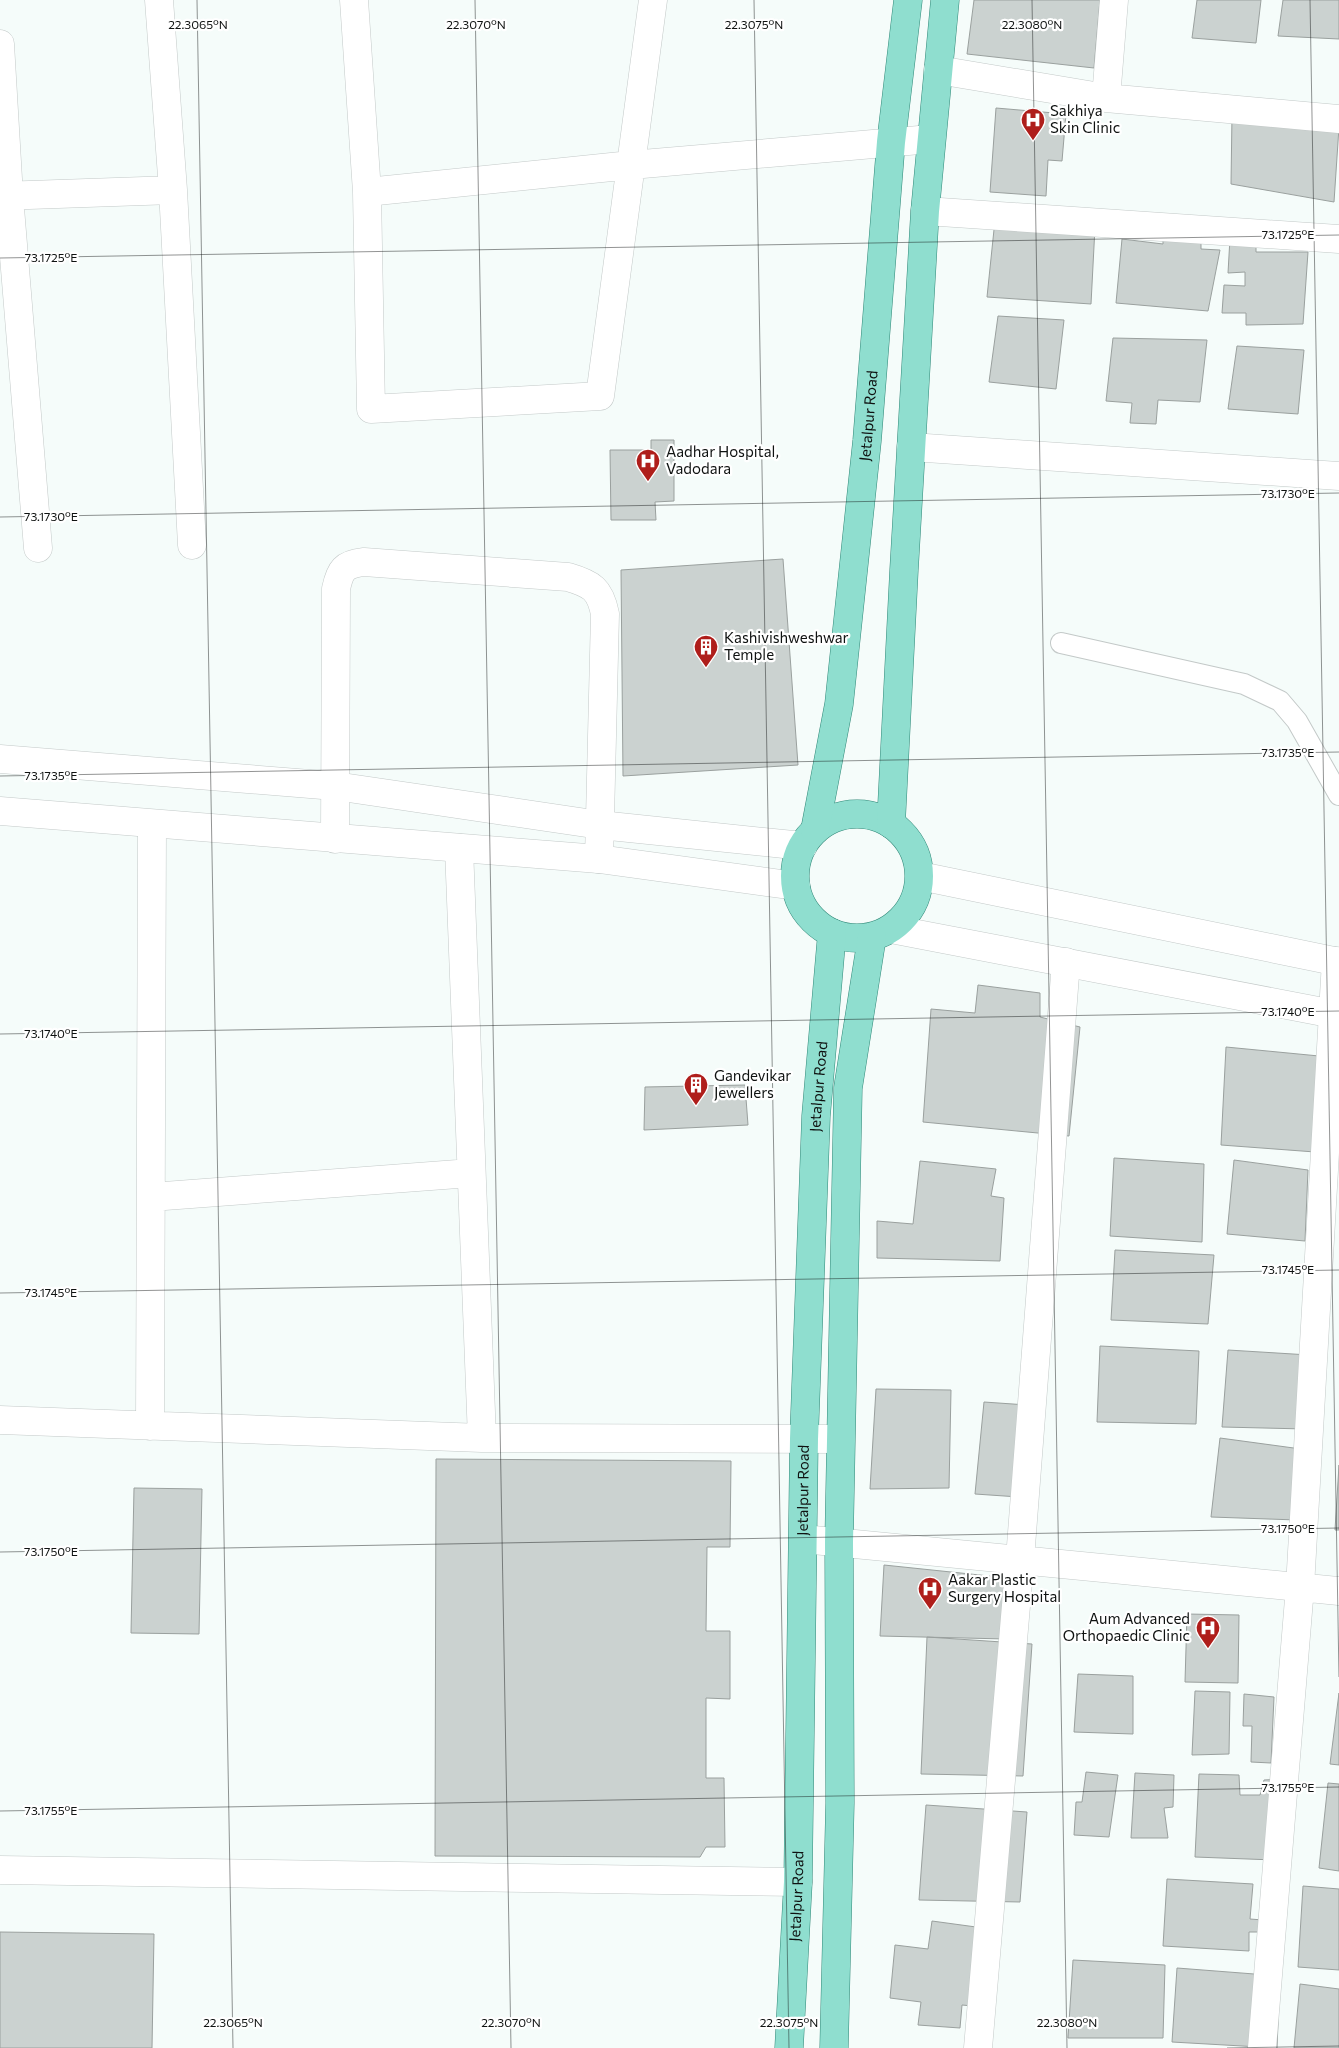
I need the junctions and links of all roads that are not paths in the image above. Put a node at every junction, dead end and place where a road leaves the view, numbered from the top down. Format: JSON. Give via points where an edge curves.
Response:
{"nodes":[{"id":1,"x":159,"y":0,"type":"edge"},
{"id":2,"x":354,"y":0,"type":"edge"},
{"id":3,"x":653,"y":0,"type":"edge"},
{"id":4,"x":908,"y":0,"type":"edge"},
{"id":5,"x":945,"y":0,"type":"edge"},
{"id":6,"x":1114,"y":0,"type":"edge"},
{"id":7,"x":0,"y":44,"type":"edge"},
{"id":8,"x":938,"y":70,"type":"junction"},
{"id":9,"x":1106,"y":98,"type":"junction"},
{"id":10,"x":1339,"y":119,"type":"edge"},
{"id":11,"x":931,"y":139,"type":"junction"},
{"id":12,"x":891,"y":142,"type":"junction"},
{"id":13,"x":631,"y":165,"type":"junction"},
{"id":14,"x":173,"y":190,"type":"junction"},
{"id":15,"x":367,"y":192,"type":"junction"},
{"id":16,"x":5,"y":196,"type":"edge"},
{"id":17,"x":925,"y":211,"type":"junction"},
{"id":18,"x":1339,"y":239,"type":"edge"},
{"id":19,"x":911,"y":446,"type":"junction"},
{"id":20,"x":1339,"y":476,"type":"edge"},
{"id":21,"x":192,"y":546,"type":"dead end"},
{"id":22,"x":38,"y":548,"type":"dead end"},
{"id":23,"x":1061,"y":643,"type":"dead end"},
{"id":24,"x":0,"y":759,"type":"edge"},
{"id":25,"x":335,"y":786,"type":"junction"},
{"id":26,"x":1339,"y":795,"type":"edge"},
{"id":27,"x":0,"y":810,"type":"edge"},
{"id":28,"x":152,"y":824,"type":"junction"},
{"id":29,"x":891,"y":824,"type":"junction"},
{"id":30,"x":600,"y":825,"type":"junction"},
{"id":31,"x":335,"y":838,"type":"junction"},
{"id":32,"x":809,"y":838,"type":"junction"},
{"id":33,"x":458,"y":848,"type":"junction"},
{"id":34,"x":599,"y":859,"type":"junction"},
{"id":35,"x":920,"y":876,"type":"junction"},
{"id":36,"x":796,"y":886,"type":"junction"},
{"id":37,"x":832,"y":933,"type":"junction"},
{"id":38,"x":881,"y":933,"type":"junction"},
{"id":39,"x":1066,"y":962,"type":"junction"},
{"id":40,"x":1338,"y":962,"type":"edge"},
{"id":41,"x":1336,"y":1015,"type":"edge"},
{"id":42,"x":471,"y":1172,"type":"junction"},
{"id":43,"x":151,"y":1197,"type":"junction"},
{"id":44,"x":0,"y":1420,"type":"edge"},
{"id":45,"x":150,"y":1426,"type":"junction"},
{"id":46,"x":482,"y":1438,"type":"junction"},
{"id":47,"x":804,"y":1439,"type":"junction"},
{"id":48,"x":840,"y":1439,"type":"junction"},
{"id":49,"x":803,"y":1539,"type":"junction"},
{"id":50,"x":839,"y":1542,"type":"junction"},
{"id":51,"x":1020,"y":1559,"type":"junction"},
{"id":52,"x":1300,"y":1587,"type":"junction"},
{"id":53,"x":1339,"y":1591,"type":"edge"},
{"id":54,"x":0,"y":1870,"type":"edge"},
{"id":55,"x":798,"y":1882,"type":"junction"},
{"id":56,"x":789,"y":2048,"type":"edge"},
{"id":57,"x":834,"y":2048,"type":"edge"},
{"id":58,"x":978,"y":2048,"type":"edge"},
{"id":59,"x":1262,"y":2048,"type":"edge"}],
"edges":[{"from":1,"to":14,"type":"street"},
{"from":2,"to":15,"type":"street"},
{"from":3,"to":13,"type":"street"},
{"from":4,"to":12,"type":"main road","name":"Jetalpur Road"},
{"from":5,"to":8,"type":"main road"},
{"from":6,"to":9,"type":"street"},
{"from":7,"to":16,"type":"street"},
{"from":8,"to":9,"type":"street"},
{"from":8,"to":11,"type":"main road"},
{"from":9,"to":10,"type":"street"},
{"from":11,"to":12,"type":"street"},
{"from":11,"to":17,"type":"main road"},
{"from":12,"to":13,"type":"street"},
{"from":12,"to":32,"type":"main road","name":"Jetalpur Road","via":[[867,441],[839,704]]},
{"from":13,"to":15,"type":"street"},
{"from":13,"to":15,"type":"street","via":[[600,396],[371,409]]},
{"from":14,"to":16,"type":"street"},
{"from":14,"to":21,"type":"street"},
{"from":16,"to":22,"type":"street"},
{"from":17,"to":18,"type":"street"},
{"from":17,"to":19,"type":"main road"},
{"from":19,"to":20,"type":"street"},
{"from":19,"to":29,"type":"main road"},
{"from":23,"to":26,"type":"lane","via":[[1244,684],[1271,697],[1297,721]]},
{"from":24,"to":25,"type":"street"},
{"from":25,"to":30,"type":"street"},
{"from":25,"to":30,"type":"street","via":[[336,589],[343,570],[351,563],[364,562],[568,577],[590,584],[603,602],[605,614]]},
{"from":25,"to":31,"type":"street"},
{"from":27,"to":28,"type":"street"},
{"from":28,"to":31,"type":"street"},
{"from":28,"to":43,"type":"street"},
{"from":29,"to":32,"type":"main road","via":[[872,816],[852,814],[832,819]]},
{"from":29,"to":35,"type":"main road","via":[[906,838],[916,856]]},
{"from":30,"to":32,"type":"street"},
{"from":30,"to":34,"type":"street"},
{"from":31,"to":33,"type":"street"},
{"from":32,"to":36,"type":"main road","via":[[796,866]]},
{"from":33,"to":34,"type":"street"},
{"from":33,"to":42,"type":"street"},
{"from":34,"to":36,"type":"street"},
{"from":35,"to":38,"type":"main road","via":[[916,897],[906,915]]},
{"from":35,"to":40,"type":"street"},
{"from":36,"to":37,"type":"main road","via":[[802,906],[815,922]]},
{"from":37,"to":38,"type":"main road","via":[[851,939]]},
{"from":37,"to":47,"type":"main road","name":"Jetalpur Road","via":[[818,1092]]},
{"from":38,"to":39,"type":"street"},
{"from":38,"to":48,"type":"main road","name":"Jetalpur Road","via":[[848,1088]]},
{"from":39,"to":41,"type":"street"},
{"from":39,"to":51,"type":"street"},
{"from":40,"to":41,"type":"street"},
{"from":41,"to":52,"type":"street"},
{"from":42,"to":43,"type":"street"},
{"from":42,"to":46,"type":"street"},
{"from":43,"to":45,"type":"street"},
{"from":44,"to":45,"type":"street"},
{"from":45,"to":46,"type":"street"},
{"from":46,"to":47,"type":"street"},
{"from":47,"to":48,"type":"street"},
{"from":47,"to":49,"type":"main road","name":"Jetalpur Road"},
{"from":48,"to":50,"type":"main road","name":"Jetalpur Road"},
{"from":49,"to":50,"type":"street"},
{"from":49,"to":55,"type":"main road","name":"Jetalpur Road"},
{"from":50,"to":51,"type":"street"},
{"from":50,"to":57,"type":"main road","name":"Jetalpur Road","via":[[840,1803]]},
{"from":51,"to":52,"type":"street"},
{"from":51,"to":58,"type":"street"},
{"from":52,"to":53,"type":"street"},
{"from":52,"to":59,"type":"street"},
{"from":54,"to":55,"type":"street"},
{"from":55,"to":56,"type":"main road","name":"Jetalpur Road"}]}
